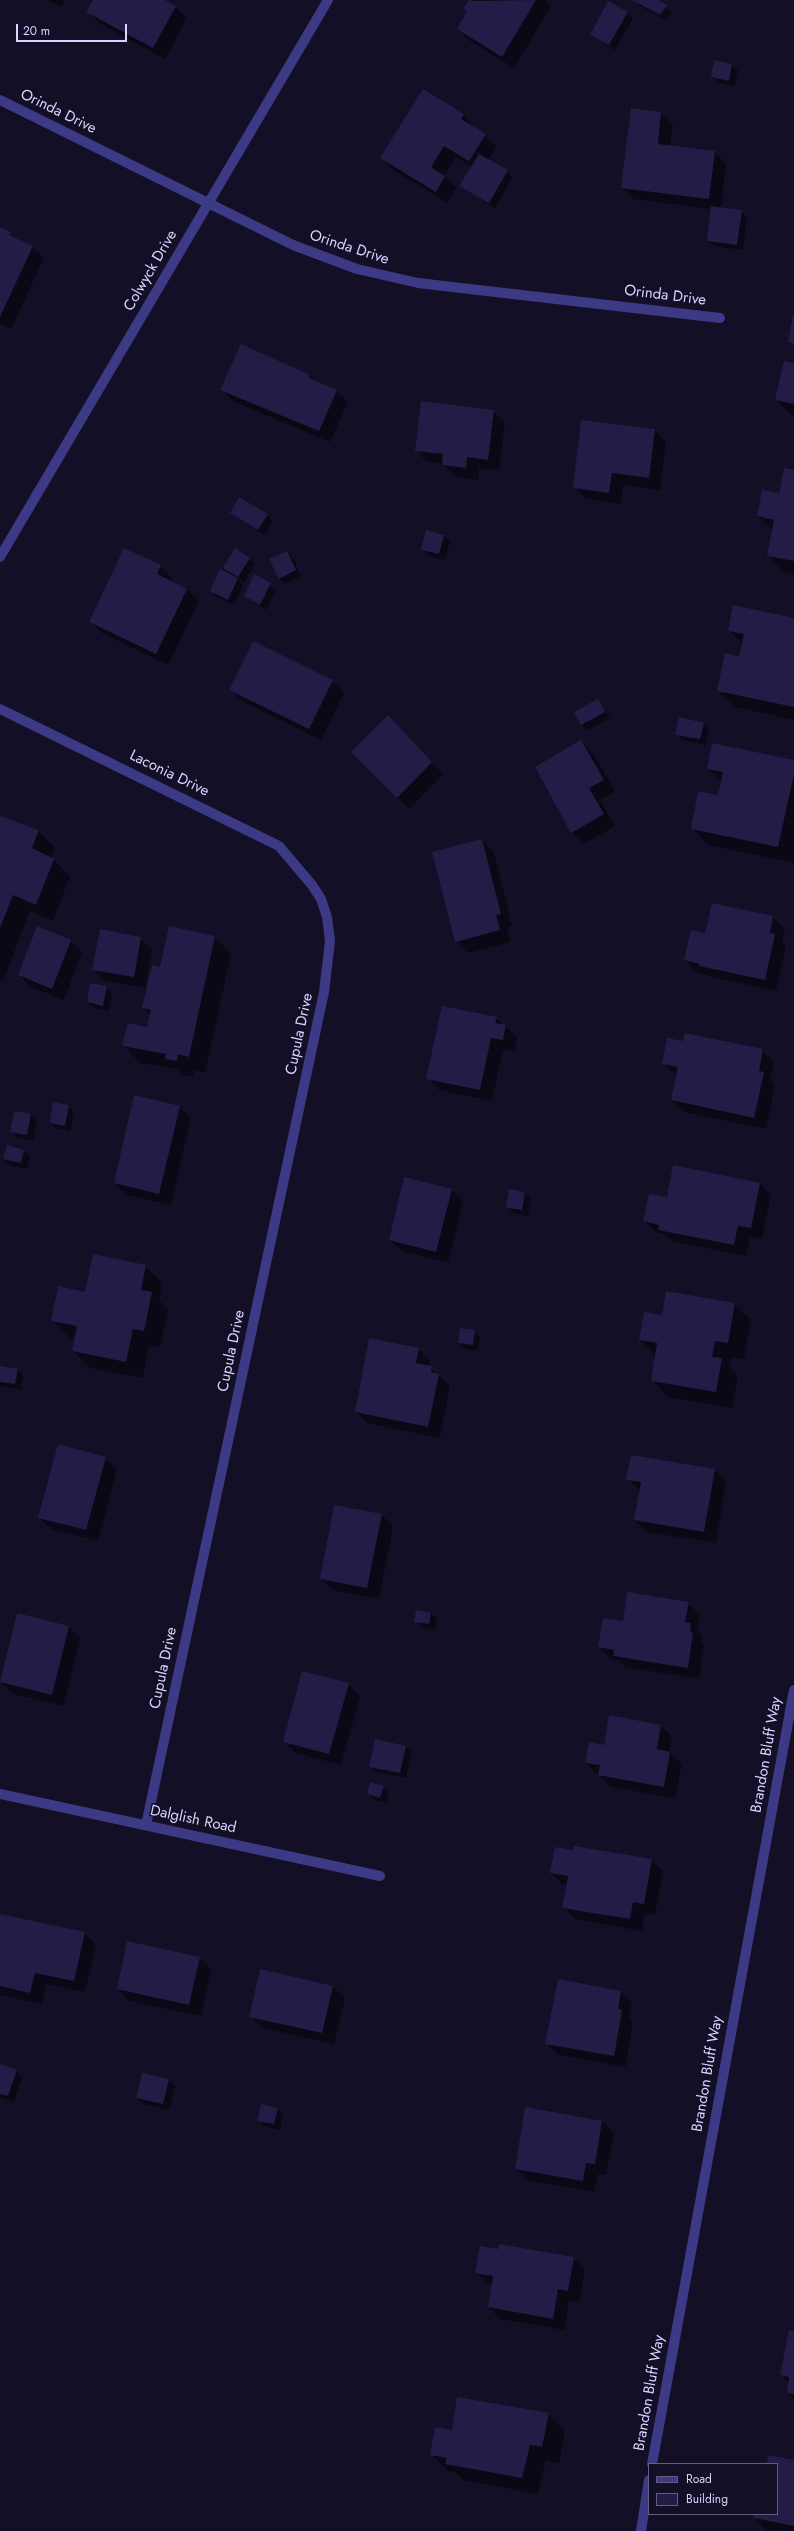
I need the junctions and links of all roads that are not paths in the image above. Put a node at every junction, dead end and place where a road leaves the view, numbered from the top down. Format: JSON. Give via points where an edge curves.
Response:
{"nodes":[{"id":1,"x":328,"y":0,"type":"edge"},
{"id":2,"x":0,"y":100,"type":"edge"},
{"id":3,"x":208,"y":204,"type":"junction"},
{"id":4,"x":720,"y":318,"type":"dead end"},
{"id":5,"x":0,"y":558,"type":"edge"},
{"id":6,"x":0,"y":709,"type":"edge"},
{"id":7,"x":312,"y":885,"type":"joint"},
{"id":8,"x":794,"y":1690,"type":"edge"},
{"id":9,"x":0,"y":1794,"type":"edge"},
{"id":10,"x":146,"y":1825,"type":"junction"},
{"id":11,"x":380,"y":1876,"type":"dead end"},
{"id":12,"x":652,"y":2463,"type":"edge"},
{"id":13,"x":648,"y":2486,"type":"edge"},
{"id":14,"x":640,"y":2531,"type":"edge"}],
"edges":[{"from":1,"to":3,"type":"street","name":"Colwyck Drive"},
{"from":2,"to":3,"type":"street","name":"Orinda Drive"},
{"from":3,"to":4,"type":"street","name":"Orinda Drive","via":[[293,245],[357,269],[410,281]]},
{"from":3,"to":5,"type":"street","name":"Colwyck Drive"},
{"from":6,"to":7,"type":"street","name":"Laconia Drive","via":[[258,834],[279,846]]},
{"from":7,"to":10,"type":"street","name":"Cupula Drive","via":[[327,917],[330,941],[324,992]]},
{"from":8,"to":12,"type":"street","name":"Brandon Bluff Way"},
{"from":9,"to":10,"type":"street","name":"Dalglish Road"},
{"from":10,"to":11,"type":"street","name":"Dalglish Road"},
{"from":13,"to":14,"type":"street"}]}
